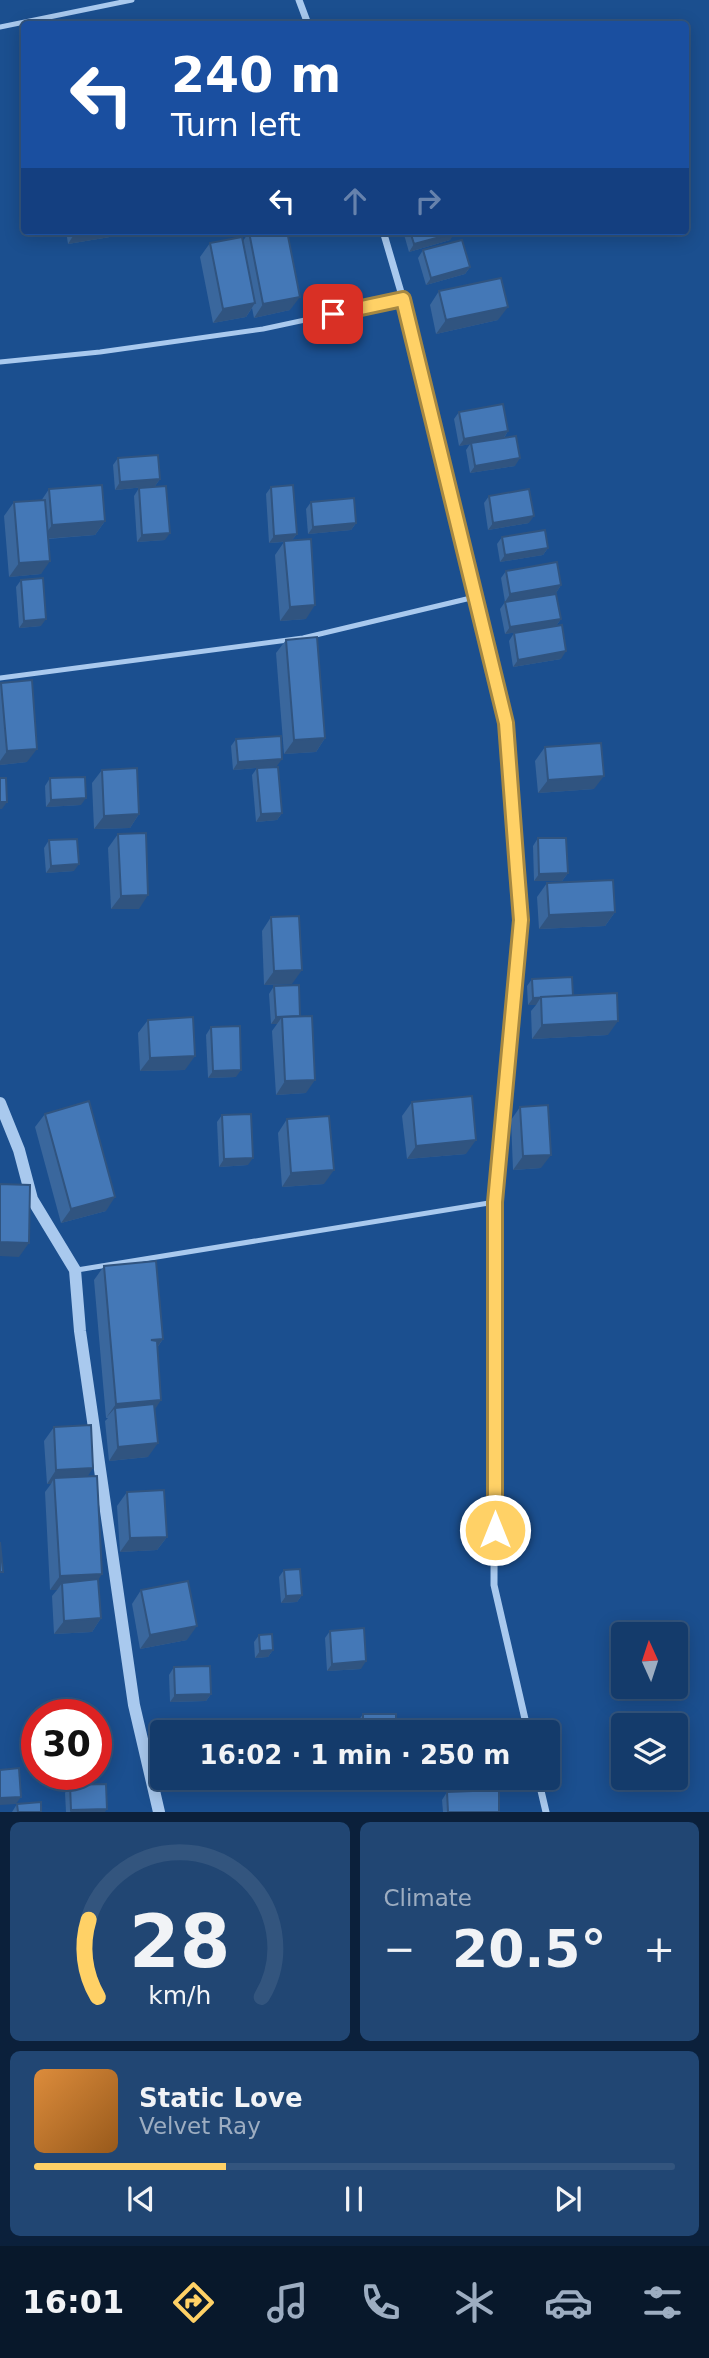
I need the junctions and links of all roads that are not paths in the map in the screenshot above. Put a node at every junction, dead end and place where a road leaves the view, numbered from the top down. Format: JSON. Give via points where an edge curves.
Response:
{"nodes":[{"id":1,"x":132,"y":0,"type":"edge"},
{"id":2,"x":299,"y":0,"type":"edge"},
{"id":3,"x":29,"y":21,"type":"edge"},
{"id":4,"x":307,"y":21,"type":"edge"},
{"id":5,"x":21,"y":23,"type":"edge"},
{"id":6,"x":0,"y":27,"type":"edge"},
{"id":7,"x":384,"y":235,"type":"edge"},
{"id":8,"x":403,"y":299,"type":"junction"},
{"id":9,"x":0,"y":362,"type":"edge"},
{"id":10,"x":475,"y":597,"type":"junction"},
{"id":11,"x":0,"y":678,"type":"edge"},
{"id":12,"x":0,"y":1103,"type":"edge"},
{"id":13,"x":495,"y":1202,"type":"junction"},
{"id":14,"x":75,"y":1270,"type":"junction"},
{"id":15,"x":525,"y":1720,"type":"edge"},
{"id":16,"x":541,"y":1790,"type":"edge"},
{"id":17,"x":159,"y":1812,"type":"edge"},
{"id":18,"x":546,"y":1812,"type":"edge"}],
"edges":[{"from":1,"to":3,"type":"lane"},
{"from":2,"to":4,"type":"street"},
{"from":5,"to":6,"type":"lane"},
{"from":7,"to":8,"type":"street"},
{"from":8,"to":9,"type":"lane","via":[[262,329]]},
{"from":8,"to":10,"type":"street"},
{"from":10,"to":11,"type":"lane","via":[[303,638]]},
{"from":10,"to":13,"type":"street","via":[[506,723],[521,920]]},
{"from":12,"to":14,"type":"street","via":[[32,1199]]},
{"from":13,"to":14,"type":"lane"},
{"from":13,"to":15,"type":"street","via":[[494,1585]]},
{"from":14,"to":17,"type":"street","via":[[134,1705]]},
{"from":16,"to":18,"type":"street"}]}
